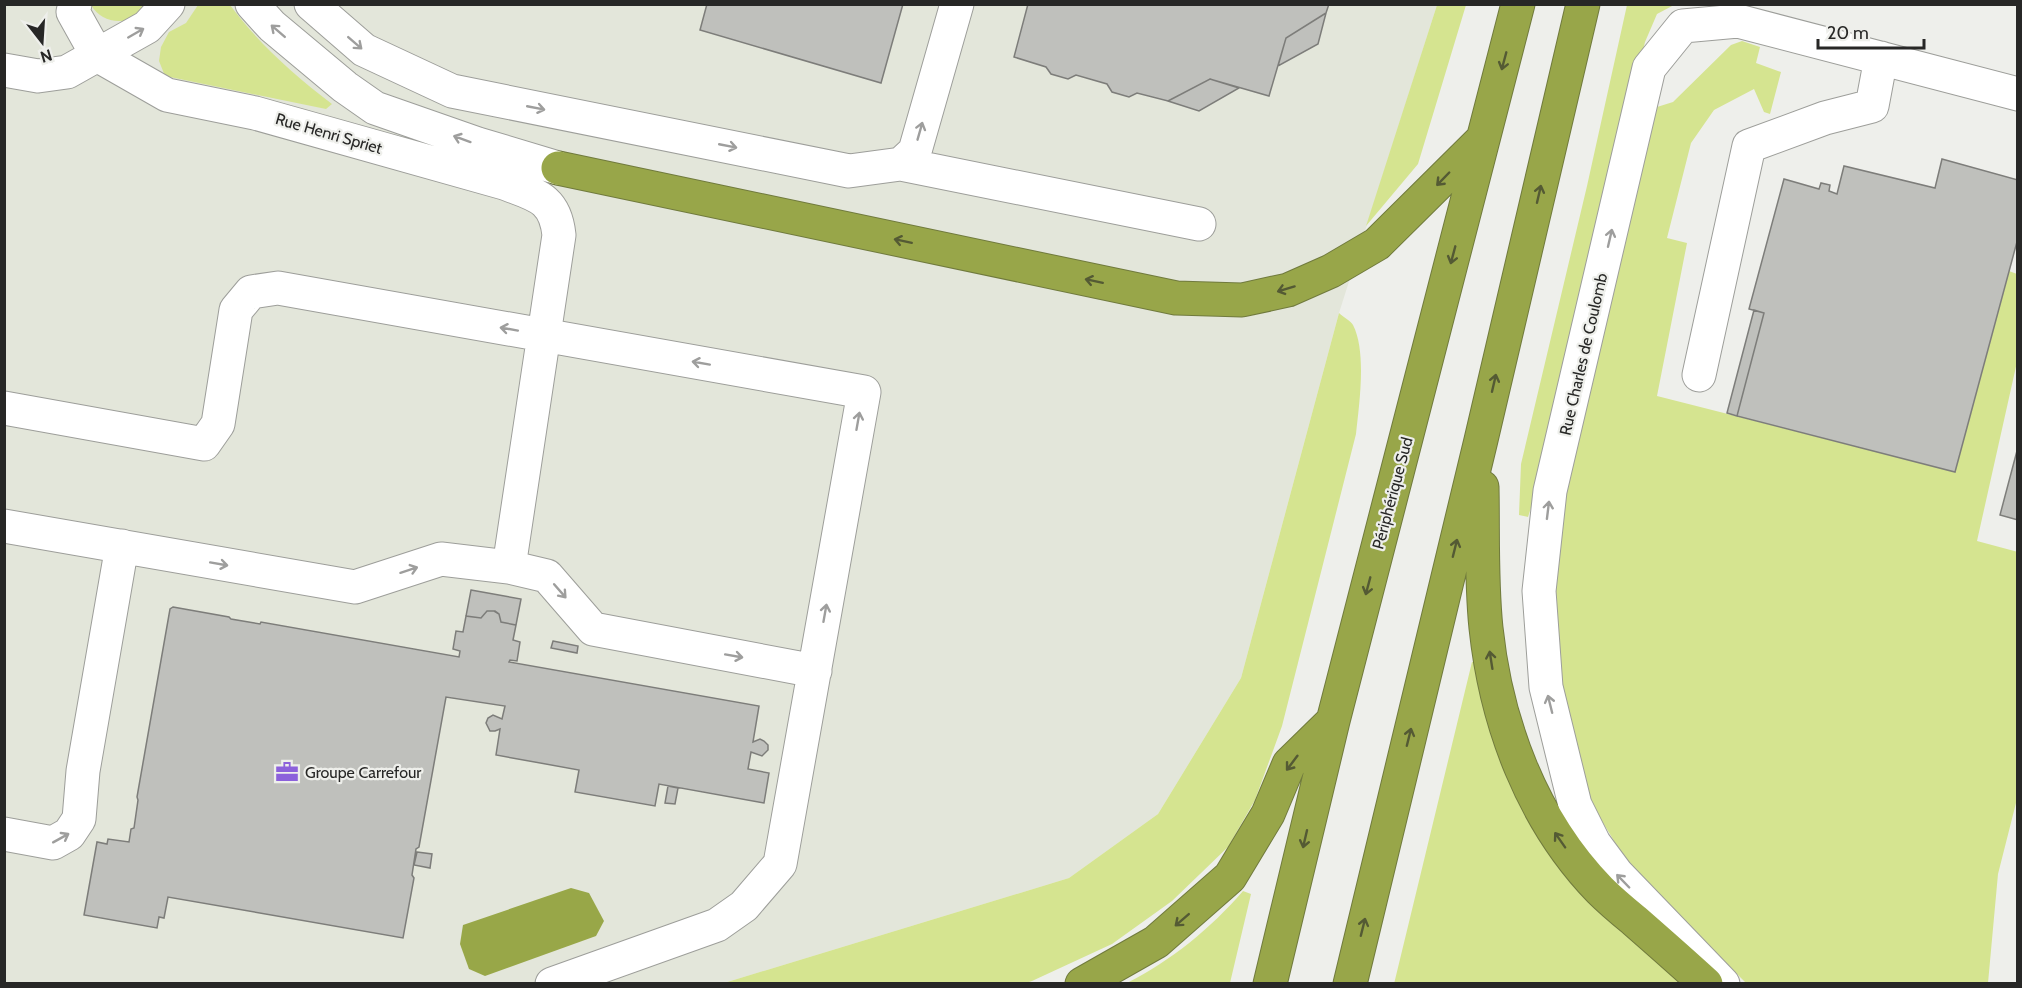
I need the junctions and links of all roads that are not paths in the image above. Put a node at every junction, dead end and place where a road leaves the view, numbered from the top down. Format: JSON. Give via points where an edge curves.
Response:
{"nodes":[{"id":1,"x":75,"y":4,"type":"edge"},
{"id":2,"x":168,"y":4,"type":"edge"},
{"id":3,"x":252,"y":4,"type":"edge"},
{"id":4,"x":311,"y":4,"type":"edge"},
{"id":5,"x":957,"y":4,"type":"edge"},
{"id":6,"x":1518,"y":4,"type":"edge"},
{"id":7,"x":1583,"y":4,"type":"edge"},
{"id":8,"x":1775,"y":17,"type":"edge"},
{"id":9,"x":97,"y":55,"type":"junction"},
{"id":10,"x":1881,"y":58,"type":"junction"},
{"id":11,"x":4,"y":70,"type":"edge"},
{"id":12,"x":2017,"y":94,"type":"edge"},
{"id":13,"x":1484,"y":137,"type":"junction"},
{"id":14,"x":901,"y":164,"type":"junction"},
{"id":15,"x":558,"y":168,"type":"joint"},
{"id":16,"x":1198,"y":224,"type":"dead end"},
{"id":17,"x":543,"y":335,"type":"junction"},
{"id":18,"x":1699,"y":375,"type":"dead end"},
{"id":19,"x":4,"y":408,"type":"edge"},
{"id":20,"x":1481,"y":440,"type":"junction"},
{"id":21,"x":4,"y":526,"type":"edge"},
{"id":22,"x":122,"y":546,"type":"junction"},
{"id":23,"x":509,"y":567,"type":"junction"},
{"id":24,"x":814,"y":671,"type":"junction"},
{"id":25,"x":1333,"y":721,"type":"junction"},
{"id":26,"x":4,"y":834,"type":"edge"},
{"id":27,"x":552,"y":984,"type":"edge"},
{"id":28,"x":1082,"y":984,"type":"edge"},
{"id":29,"x":1270,"y":984,"type":"edge"},
{"id":30,"x":1350,"y":984,"type":"edge"},
{"id":31,"x":1706,"y":984,"type":"edge"},
{"id":32,"x":1723,"y":984,"type":"edge"}],
"edges":[{"from":1,"to":9,"type":"street","via":[[74,12]]},
{"from":9,"to":2,"type":"street","one_way":true,"via":[[147,27]]},
{"from":15,"to":3,"type":"street","one_way":true,"via":[[375,108],[272,26]]},
{"from":4,"to":14,"type":"street","one_way":true,"via":[[364,50],[452,91],[849,171]]},
{"from":14,"to":5,"type":"street","one_way":true,"via":[[915,151]]},
{"from":6,"to":13,"type":"highway","name":"Périphérique Sud","one_way":true},
{"from":20,"to":7,"type":"highway","one_way":true},
{"from":8,"to":10,"type":"street","name":"Rue Charles de Coulomb"},
{"from":32,"to":8,"type":"street","name":"Rue Charles de Coulomb","one_way":true,"via":[[1617,874],[1594,843],[1575,806],[1546,687],[1539,591],[1550,491],[1649,68],[1683,26]]},
{"from":9,"to":11,"type":"street","via":[[67,72],[38,76]]},
{"from":9,"to":17,"type":"street","name":"Rue Henri Spriet","via":[[167,95],[255,112],[542,197],[557,217],[559,235]]},
{"from":10,"to":12,"type":"street","name":"Rue Charles de Coulomb"},
{"from":10,"to":18,"type":"street","via":[[1872,106],[1825,118],[1749,146]]},
{"from":13,"to":15,"type":"highway","one_way":true,"via":[[1377,244],[1331,272],[1288,290],[1242,300],[1176,298]]},
{"from":13,"to":25,"type":"highway","name":"Périphérique Sud","one_way":true},
{"from":14,"to":16,"type":"street"},
{"from":17,"to":19,"type":"street","one_way":true,"via":[[278,288],[251,292],[237,310],[218,424],[204,444]]},
{"from":17,"to":23,"type":"street"},
{"from":24,"to":17,"type":"street","one_way":true,"via":[[864,392]]},
{"from":30,"to":20,"type":"highway","one_way":true},
{"from":31,"to":20,"type":"highway","one_way":true,"via":[[1600,891],[1554,830],[1523,773],[1497,697],[1486,628]]},
{"from":21,"to":22,"type":"street"},
{"from":22,"to":23,"type":"street","one_way":true,"via":[[355,587],[441,560]]},
{"from":26,"to":22,"type":"street","one_way":true,"via":[[53,843],[69,834],[79,819],[82,771]]},
{"from":23,"to":24,"type":"street","one_way":true,"via":[[547,576],[593,629]]},
{"from":24,"to":27,"type":"street","via":[[780,864],[761,889],[717,925]]},
{"from":25,"to":28,"type":"highway","one_way":true,"via":[[1289,764],[1268,814],[1230,878],[1156,942]]},
{"from":25,"to":29,"type":"highway","name":"Périphérique Sud","one_way":true}]}
